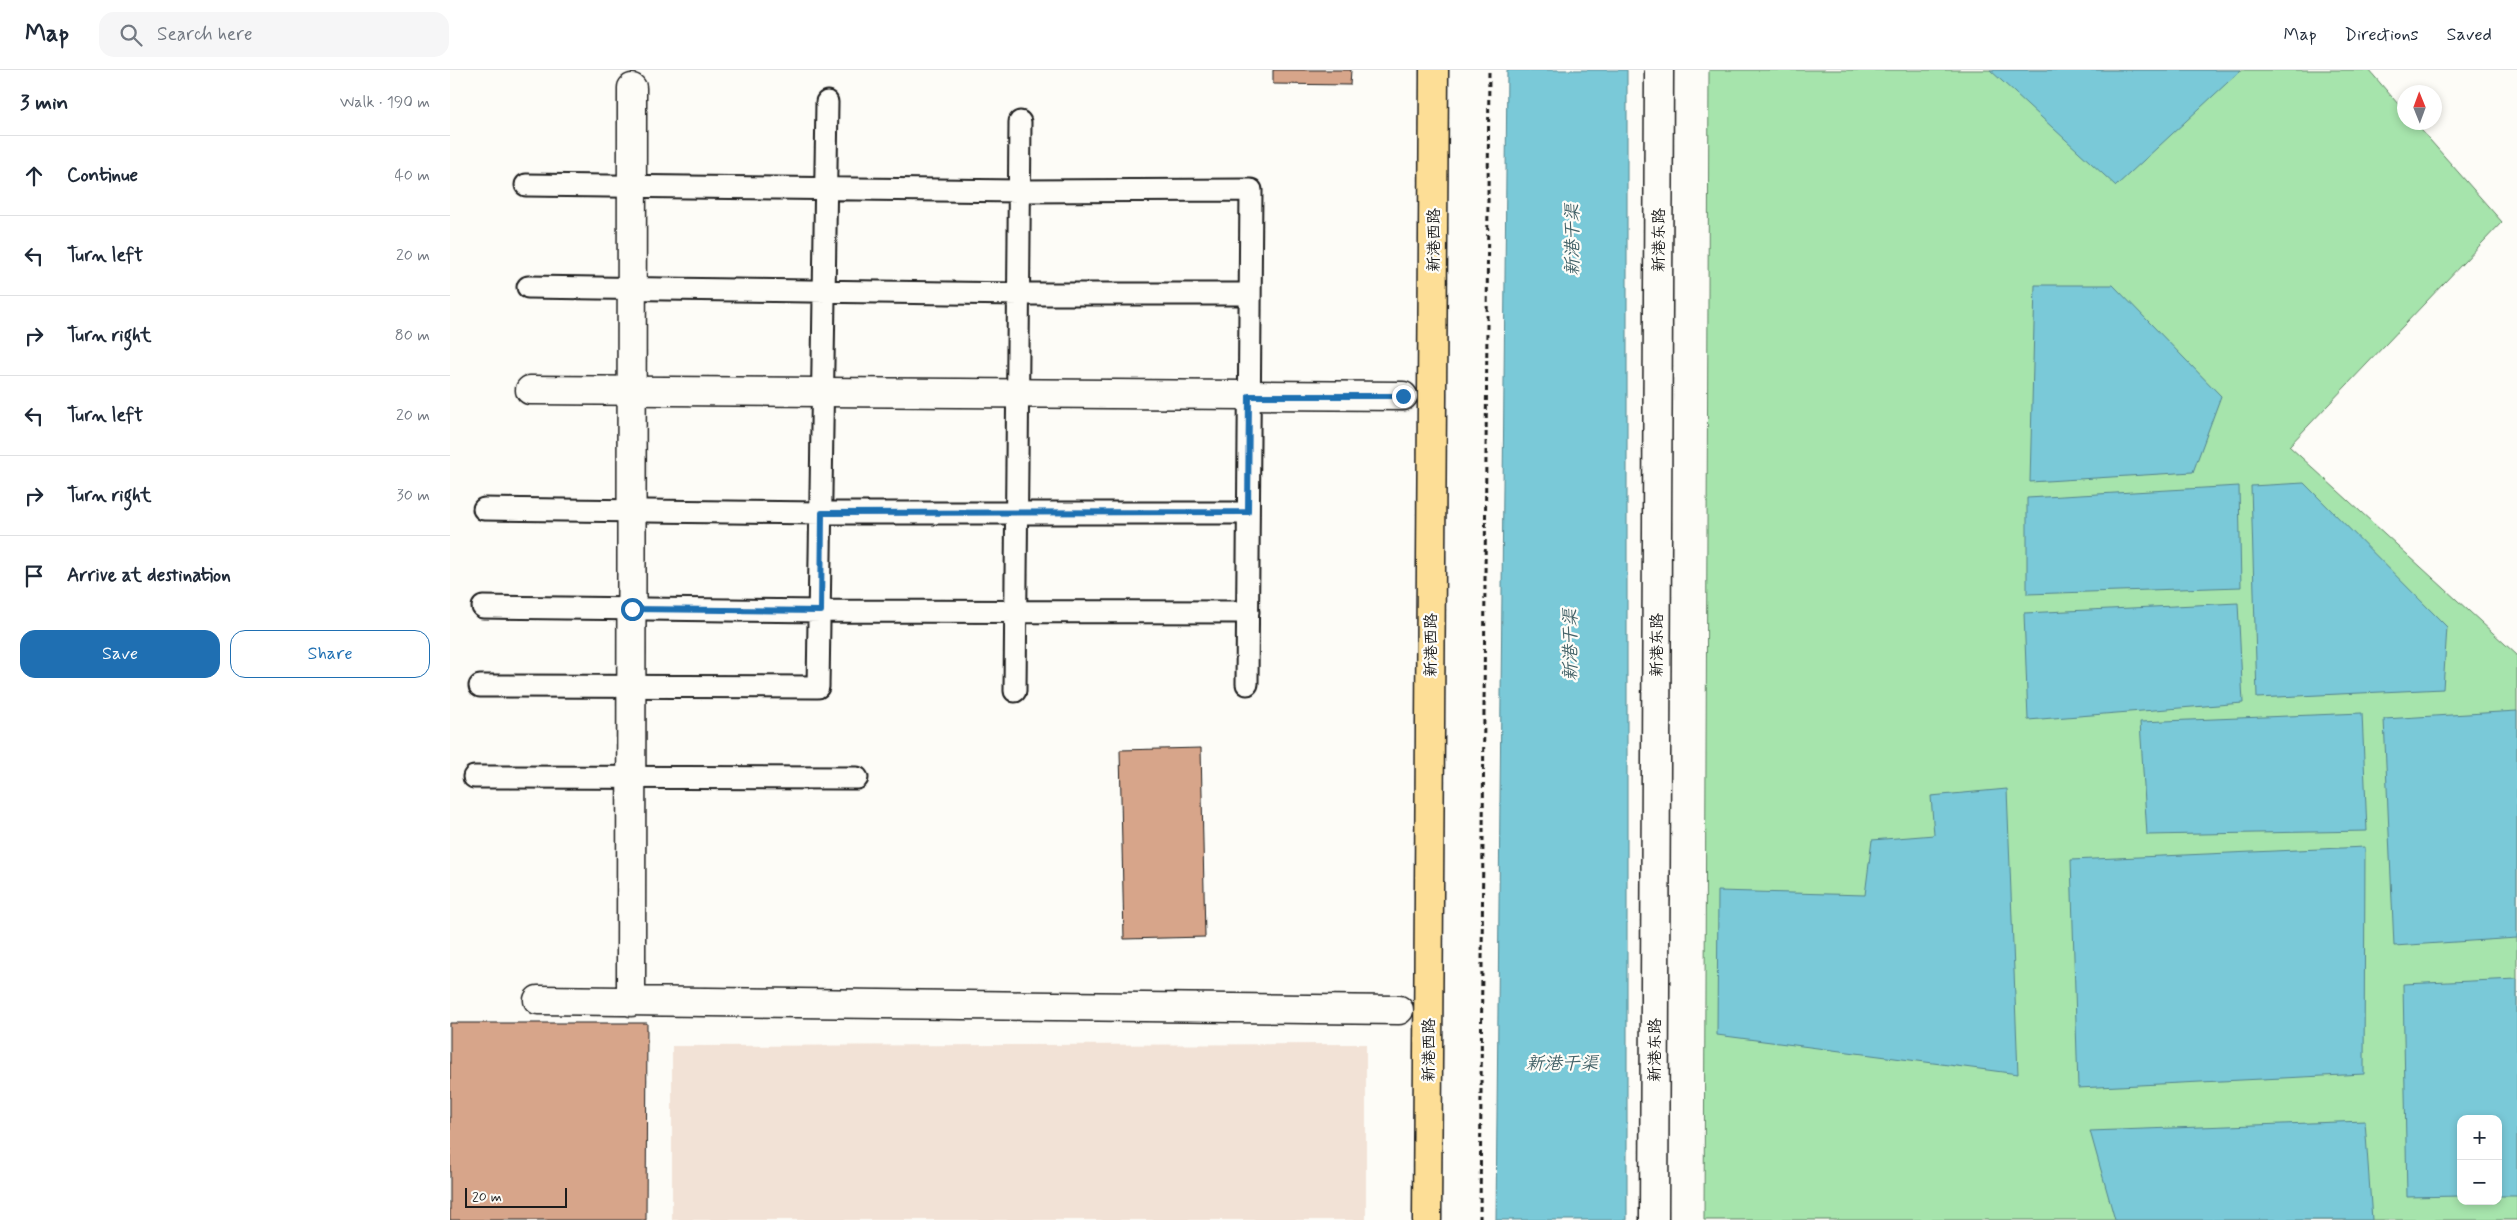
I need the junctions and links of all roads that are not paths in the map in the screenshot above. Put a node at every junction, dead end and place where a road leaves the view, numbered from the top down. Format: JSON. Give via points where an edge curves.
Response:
{"nodes":[{"id":1,"x":1434,"y":70,"type":"edge"},
{"id":2,"x":1658,"y":70,"type":"edge"},
{"id":3,"x":632,"y":88,"type":"dead end"},
{"id":4,"x":827,"y":102,"type":"dead end"},
{"id":5,"x":1020,"y":122,"type":"dead end"},
{"id":6,"x":526,"y":185,"type":"dead end"},
{"id":7,"x":633,"y":186,"type":"junction"},
{"id":8,"x":826,"y":189,"type":"junction"},
{"id":9,"x":1019,"y":192,"type":"junction"},
{"id":10,"x":528,"y":287,"type":"dead end"},
{"id":11,"x":632,"y":288,"type":"junction"},
{"id":12,"x":825,"y":291,"type":"junction"},
{"id":13,"x":1019,"y":294,"type":"junction"},
{"id":14,"x":1250,"y":294,"type":"junction"},
{"id":15,"x":530,"y":390,"type":"dead end"},
{"id":16,"x":632,"y":390,"type":"junction"},
{"id":17,"x":824,"y":392,"type":"junction"},
{"id":18,"x":1018,"y":394,"type":"junction"},
{"id":19,"x":1249,"y":396,"type":"junction"},
{"id":20,"x":1403,"y":396,"type":"dead end"},
{"id":21,"x":484,"y":509,"type":"dead end"},
{"id":22,"x":632,"y":511,"type":"junction"},
{"id":23,"x":1017,"y":512,"type":"junction"},
{"id":24,"x":1248,"y":512,"type":"junction"},
{"id":25,"x":822,"y":513,"type":"junction"},
{"id":26,"x":483,"y":607,"type":"dead end"},
{"id":27,"x":632,"y":609,"type":"junction"},
{"id":28,"x":821,"y":611,"type":"junction"},
{"id":29,"x":1016,"y":612,"type":"junction"},
{"id":30,"x":1248,"y":612,"type":"junction"},
{"id":31,"x":1247,"y":684,"type":"dead end"},
{"id":32,"x":480,"y":686,"type":"dead end"},
{"id":33,"x":630,"y":688,"type":"junction"},
{"id":34,"x":1015,"y":691,"type":"dead end"},
{"id":35,"x":474,"y":777,"type":"dead end"},
{"id":36,"x":630,"y":778,"type":"junction"},
{"id":37,"x":857,"y":778,"type":"dead end"},
{"id":38,"x":538,"y":1000,"type":"dead end"},
{"id":39,"x":631,"y":1002,"type":"junction"},
{"id":40,"x":1399,"y":1010,"type":"dead end"},
{"id":41,"x":1427,"y":1220,"type":"edge"},
{"id":42,"x":1654,"y":1220,"type":"edge"}],
"edges":[{"from":1,"to":41,"type":"main road","name":"新港西路"},
{"from":2,"to":42,"type":"street","name":"新港东路"},
{"from":3,"to":7,"type":"street"},
{"from":4,"to":8,"type":"lane"},
{"from":5,"to":9,"type":"lane"},
{"from":6,"to":7,"type":"lane"},
{"from":7,"to":8,"type":"lane"},
{"from":7,"to":11,"type":"street"},
{"from":8,"to":9,"type":"lane"},
{"from":8,"to":12,"type":"lane"},
{"from":9,"to":13,"type":"lane"},
{"from":9,"to":14,"type":"lane","via":[[1251,190]]},
{"from":10,"to":11,"type":"lane"},
{"from":11,"to":12,"type":"lane"},
{"from":11,"to":16,"type":"street"},
{"from":12,"to":13,"type":"lane"},
{"from":12,"to":17,"type":"lane"},
{"from":13,"to":14,"type":"lane"},
{"from":13,"to":18,"type":"lane"},
{"from":14,"to":19,"type":"lane"},
{"from":15,"to":16,"type":"street"},
{"from":16,"to":17,"type":"street"},
{"from":16,"to":22,"type":"street"},
{"from":17,"to":18,"type":"street"},
{"from":17,"to":25,"type":"lane"},
{"from":18,"to":19,"type":"street"},
{"from":18,"to":23,"type":"lane"},
{"from":19,"to":20,"type":"street"},
{"from":19,"to":24,"type":"lane"},
{"from":21,"to":22,"type":"lane"},
{"from":22,"to":25,"type":"lane"},
{"from":22,"to":27,"type":"street"},
{"from":23,"to":24,"type":"lane"},
{"from":23,"to":25,"type":"lane"},
{"from":23,"to":29,"type":"lane"},
{"from":24,"to":30,"type":"lane"},
{"from":25,"to":28,"type":"lane"},
{"from":26,"to":27,"type":"lane"},
{"from":27,"to":28,"type":"lane"},
{"from":27,"to":33,"type":"street"},
{"from":28,"to":29,"type":"lane"},
{"from":28,"to":33,"type":"lane","via":[[818,687]]},
{"from":29,"to":30,"type":"lane"},
{"from":29,"to":34,"type":"lane"},
{"from":30,"to":31,"type":"lane"},
{"from":32,"to":33,"type":"lane"},
{"from":33,"to":36,"type":"street"},
{"from":35,"to":36,"type":"lane"},
{"from":36,"to":37,"type":"lane"},
{"from":36,"to":39,"type":"street"},
{"from":38,"to":39,"type":"street"},
{"from":39,"to":40,"type":"street"}]}
